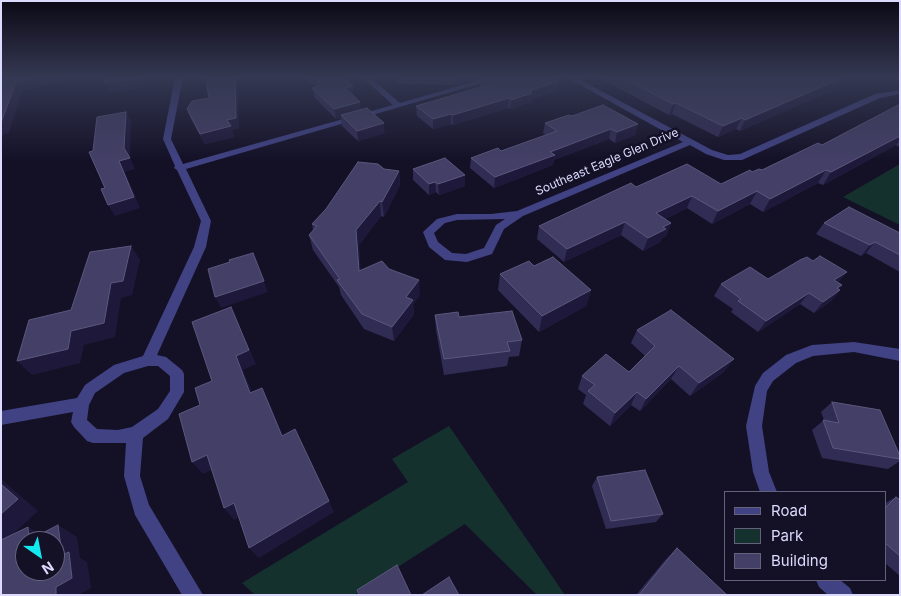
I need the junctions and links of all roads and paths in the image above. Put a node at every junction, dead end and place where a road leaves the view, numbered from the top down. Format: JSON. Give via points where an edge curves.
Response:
{"nodes":[{"id":1,"x":172,"y":105,"type":"edge"},
{"id":2,"x":398,"y":105,"type":"edge"},
{"id":3,"x":620,"y":105,"type":"edge"},
{"id":4,"x":859,"y":105,"type":"edge"},
{"id":5,"x":690,"y":142,"type":"junction"},
{"id":6,"x":180,"y":168,"type":"junction"},
{"id":7,"x":519,"y":214,"type":"junction"},
{"id":8,"x":900,"y":355,"type":"edge"},
{"id":9,"x":148,"y":360,"type":"junction"},
{"id":10,"x":82,"y":404,"type":"junction"},
{"id":11,"x":1,"y":418,"type":"edge"},
{"id":12,"x":135,"y":434,"type":"junction"},
{"id":13,"x":768,"y":491,"type":"edge"},
{"id":14,"x":827,"y":581,"type":"edge"},
{"id":15,"x":193,"y":595,"type":"edge"},
{"id":16,"x":843,"y":595,"type":"edge"}],
"edges":[{"from":1,"to":6,"type":"street","via":[[167,139]]},
{"from":2,"to":6,"type":"street"},
{"from":3,"to":5,"type":"street"},
{"from":4,"to":5,"type":"street","name":"Southeast Eagle Glen Drive","via":[[742,158],[727,158]]},
{"from":5,"to":7,"type":"street","name":"Southeast Eagle Glen Drive"},
{"from":6,"to":9,"type":"street","via":[[206,221],[200,247]]},
{"from":7,"to":7,"type":"street","name":"Southeast Eagle Glen Drive","via":[[457,216],[441,221],[428,232],[433,244],[449,257],[467,258],[488,251],[500,227]]},
{"from":8,"to":13,"type":"street","via":[[854,347],[812,351],[791,359],[768,377],[760,390],[754,426],[760,472]]},
{"from":9,"to":10,"type":"street","via":[[119,369],[90,390]]},
{"from":9,"to":12,"type":"street","via":[[161,361],[177,374],[177,392],[163,414]]},
{"from":10,"to":11,"type":"street"},
{"from":10,"to":12,"type":"street","via":[[79,422],[93,436]]},
{"from":12,"to":15,"type":"street","via":[[132,476],[141,509]]},
{"from":14,"to":16,"type":"street"}]}
